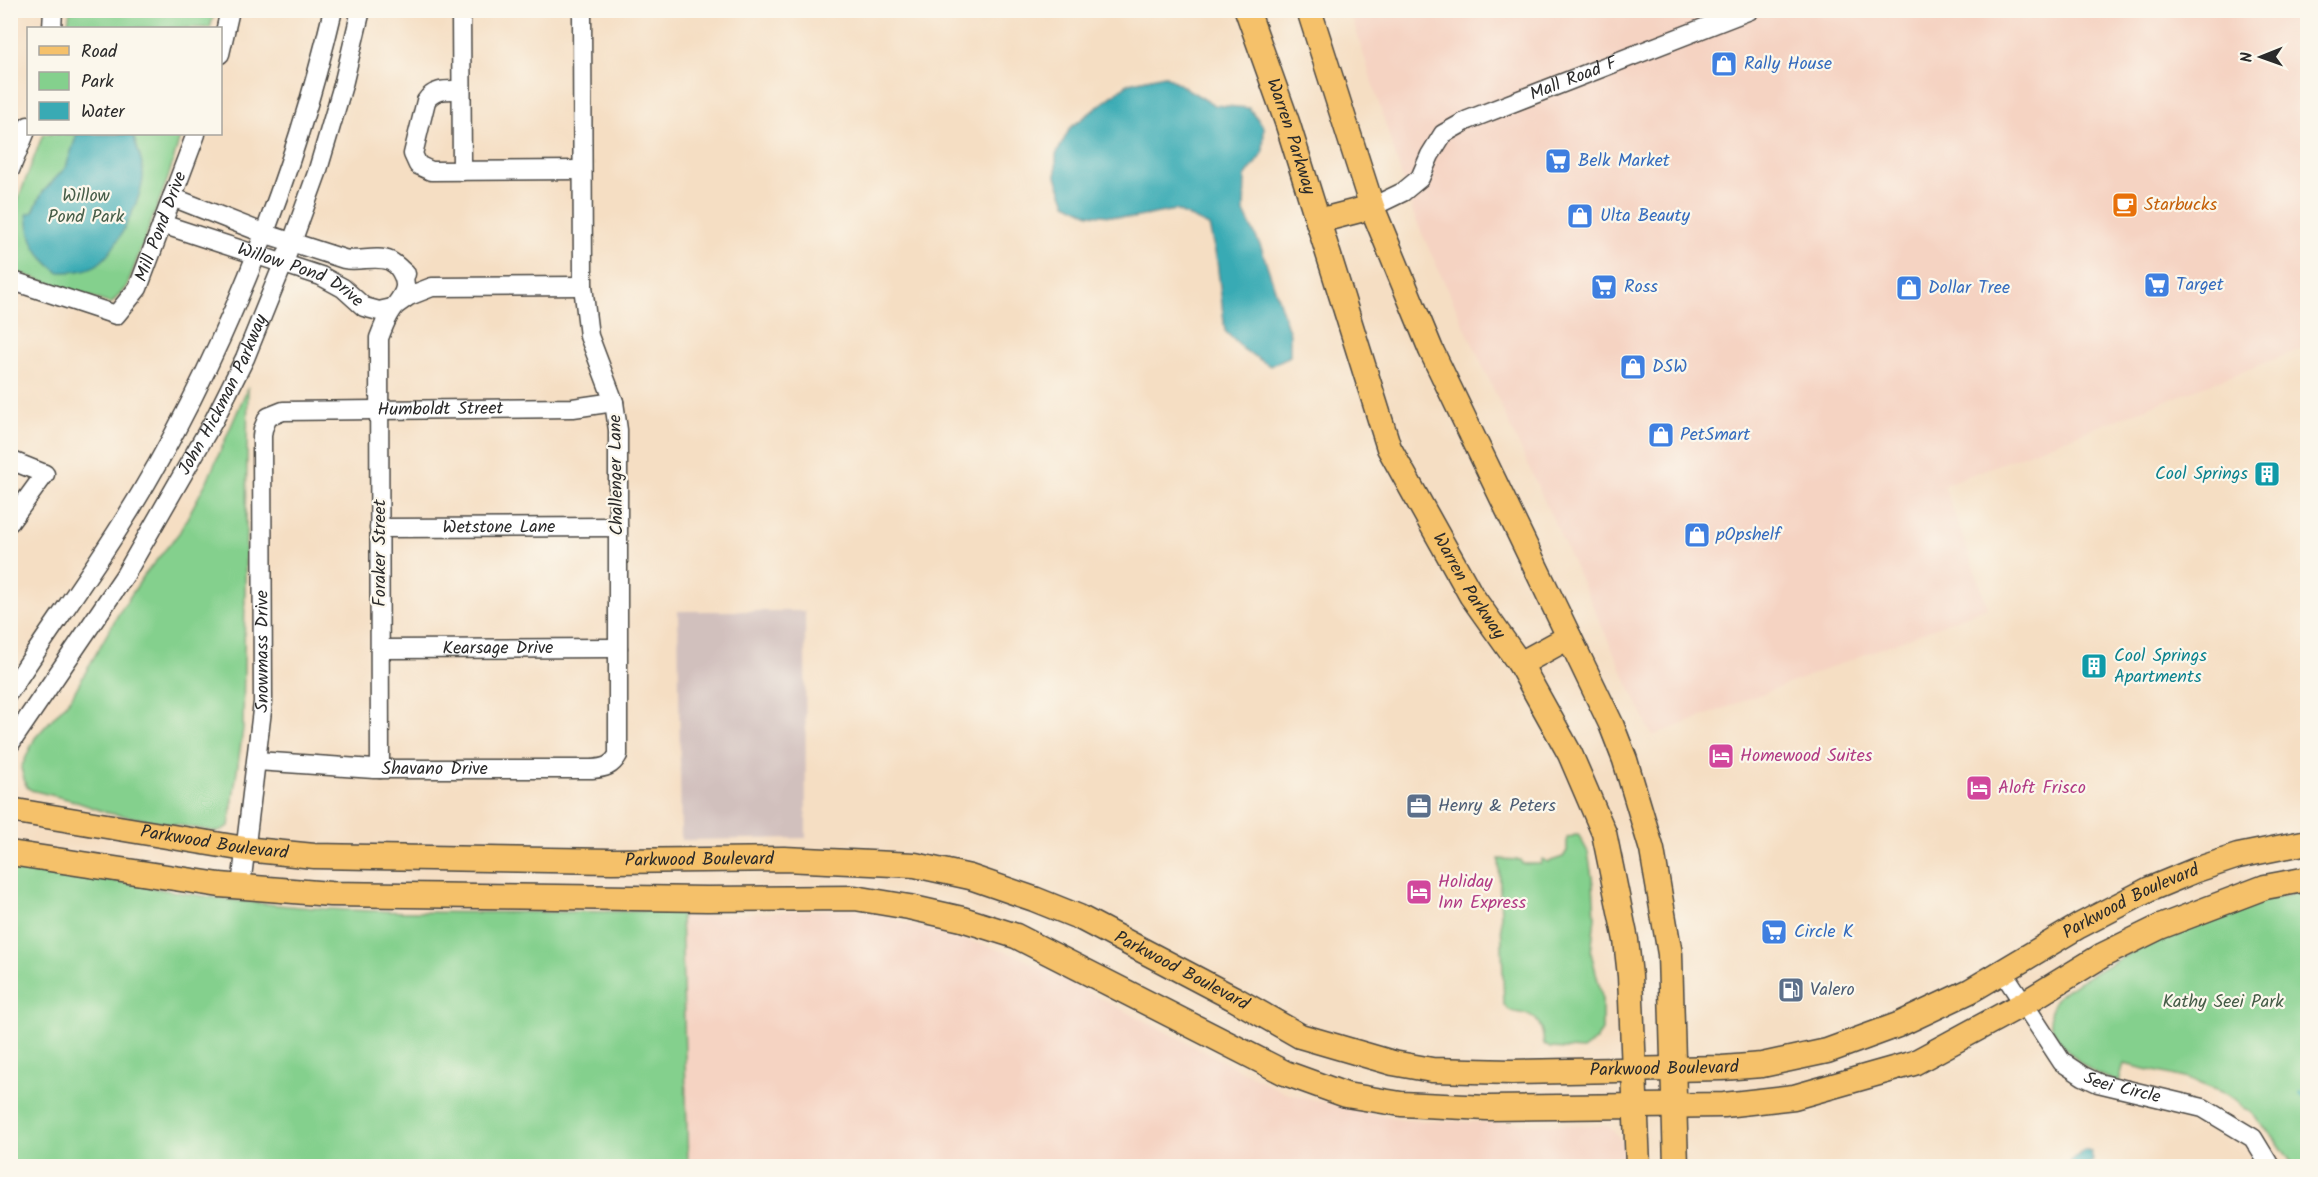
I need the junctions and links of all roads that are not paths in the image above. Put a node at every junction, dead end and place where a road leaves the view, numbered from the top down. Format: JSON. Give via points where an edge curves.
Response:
{"nodes":[{"id":1,"x":53,"y":10,"type":"edge"},
{"id":2,"x":231,"y":10,"type":"edge"},
{"id":3,"x":333,"y":10,"type":"edge"},
{"id":4,"x":361,"y":10,"type":"edge"},
{"id":5,"x":461,"y":10,"type":"edge"},
{"id":6,"x":582,"y":10,"type":"edge"},
{"id":7,"x":1247,"y":10,"type":"edge"},
{"id":8,"x":1309,"y":10,"type":"edge"},
{"id":9,"x":1750,"y":10,"type":"edge"},
{"id":10,"x":52,"y":27,"type":"edge"},
{"id":11,"x":222,"y":46,"type":"edge"},
{"id":12,"x":462,"y":90,"type":"junction"},
{"id":13,"x":27,"y":128,"type":"edge"},
{"id":14,"x":196,"y":135,"type":"edge"},
{"id":15,"x":10,"y":170,"type":"edge"},
{"id":16,"x":582,"y":170,"type":"junction"},
{"id":17,"x":462,"y":171,"type":"junction"},
{"id":18,"x":172,"y":197,"type":"junction"},
{"id":19,"x":1372,"y":207,"type":"junction"},
{"id":20,"x":1318,"y":221,"type":"junction"},
{"id":21,"x":162,"y":224,"type":"junction"},
{"id":22,"x":263,"y":233,"type":"junction"},
{"id":23,"x":292,"y":243,"type":"junction"},
{"id":24,"x":255,"y":254,"type":"junction"},
{"id":25,"x":372,"y":259,"type":"junction"},
{"id":26,"x":283,"y":264,"type":"junction"},
{"id":27,"x":399,"y":267,"type":"junction"},
{"id":28,"x":10,"y":280,"type":"edge"},
{"id":29,"x":583,"y":286,"type":"junction"},
{"id":30,"x":432,"y":287,"type":"junction"},
{"id":31,"x":358,"y":302,"type":"junction"},
{"id":32,"x":398,"y":304,"type":"junction"},
{"id":33,"x":379,"y":338,"type":"junction"},
{"id":34,"x":614,"y":402,"type":"junction"},
{"id":35,"x":379,"y":409,"type":"junction"},
{"id":36,"x":268,"y":417,"type":"joint"},
{"id":37,"x":10,"y":460,"type":"edge"},
{"id":38,"x":10,"y":522,"type":"edge"},
{"id":39,"x":618,"y":527,"type":"junction"},
{"id":40,"x":380,"y":528,"type":"junction"},
{"id":41,"x":1569,"y":637,"type":"junction"},
{"id":42,"x":618,"y":648,"type":"junction"},
{"id":43,"x":380,"y":649,"type":"junction"},
{"id":44,"x":1520,"y":664,"type":"junction"},
{"id":45,"x":10,"y":691,"type":"edge"},
{"id":46,"x":10,"y":744,"type":"edge"},
{"id":47,"x":257,"y":760,"type":"junction"},
{"id":48,"x":613,"y":764,"type":"joint"},
{"id":49,"x":380,"y":769,"type":"junction"},
{"id":50,"x":10,"y":793,"type":"edge"},
{"id":51,"x":10,"y":810,"type":"edge"},
{"id":52,"x":74,"y":821,"type":"junction"},
{"id":53,"x":2307,"y":842,"type":"edge"},
{"id":54,"x":245,"y":849,"type":"junction"},
{"id":55,"x":10,"y":853,"type":"edge"},
{"id":56,"x":705,"y":859,"type":"junction"},
{"id":57,"x":2307,"y":879,"type":"edge"},
{"id":58,"x":241,"y":886,"type":"junction"},
{"id":59,"x":707,"y":899,"type":"junction"},
{"id":60,"x":1034,"y":899,"type":"junction"},
{"id":61,"x":1016,"y":936,"type":"junction"},
{"id":62,"x":2003,"y":972,"type":"junction"},
{"id":63,"x":2023,"y":1004,"type":"junction"},
{"id":64,"x":1300,"y":1036,"type":"junction"},
{"id":65,"x":1674,"y":1070,"type":"junction"},
{"id":66,"x":1635,"y":1071,"type":"junction"},
{"id":67,"x":1285,"y":1072,"type":"junction"},
{"id":68,"x":1636,"y":1106,"type":"junction"},
{"id":69,"x":1675,"y":1106,"type":"junction"},
{"id":70,"x":1638,"y":1167,"type":"edge"},
{"id":71,"x":1676,"y":1167,"type":"edge"},
{"id":72,"x":2270,"y":1167,"type":"edge"}],
"edges":[{"from":1,"to":10,"type":"street"},
{"from":2,"to":11,"type":"street"},
{"from":3,"to":22,"type":"street","name":"John Hickman Parkway","via":[[299,132]]},
{"from":4,"to":23,"type":"street","name":"John Hickman Parkway","via":[[343,86]]},
{"from":5,"to":12,"type":"street"},
{"from":6,"to":16,"type":"street","name":"Challenger Lane"},
{"from":7,"to":20,"type":"main road","name":"Warren Parkway"},
{"from":8,"to":19,"type":"main road"},
{"from":9,"to":19,"type":"street","name":"Mall Road F","via":[[1468,120],[1443,134],[1420,178],[1403,192]]},
{"from":12,"to":17,"type":"street"},
{"from":12,"to":17,"type":"street","via":[[430,94],[413,154],[424,169]]},
{"from":13,"to":15,"type":"street"},
{"from":14,"to":18,"type":"street","name":"Mill Pond Drive"},
{"from":16,"to":17,"type":"street"},
{"from":16,"to":29,"type":"street","name":"Challenger Lane"},
{"from":18,"to":21,"type":"street","name":"Mill Pond Drive"},
{"from":18,"to":22,"type":"street","name":"Willow Pond Drive"},
{"from":19,"to":20,"type":"main road"},
{"from":19,"to":41,"type":"main road","via":[[1431,350]]},
{"from":20,"to":44,"type":"main road","name":"Warren Parkway","via":[[1389,448],[1472,595]]},
{"from":21,"to":24,"type":"street","name":"Willow Pond Drive"},
{"from":21,"to":28,"type":"street","name":"Mill Pond Drive","via":[[138,288],[116,315]]},
{"from":22,"to":23,"type":"street","name":"Willow Pond Drive"},
{"from":22,"to":24,"type":"street","name":"John Hickman Parkway"},
{"from":23,"to":25,"type":"street","name":"Willow Pond Drive","via":[[351,260]]},
{"from":23,"to":26,"type":"street","name":"John Hickman Parkway"},
{"from":24,"to":26,"type":"street","name":"Willow Pond Drive"},
{"from":24,"to":45,"type":"street","name":"John Hickman Parkway","via":[[215,351],[159,461]]},
{"from":25,"to":27,"type":"street","name":"Willow Pond Drive","via":[[385,259]]},
{"from":25,"to":31,"type":"street","name":"Foraker Street","via":[[361,265],[354,276],[353,292]]},
{"from":26,"to":31,"type":"street","name":"Willow Pond Drive","via":[[327,278]]},
{"from":26,"to":46,"type":"street","name":"John Hickman Parkway","via":[[245,358],[214,420],[125,575]]},
{"from":27,"to":30,"type":"street","name":"Willow Pond Drive","via":[[408,276]]},
{"from":27,"to":32,"type":"street","name":"Foraker Street","via":[[405,286]]},
{"from":29,"to":30,"type":"street","name":"Willow Pond Drive"},
{"from":29,"to":34,"type":"street","name":"Challenger Lane","via":[[589,336]]},
{"from":30,"to":32,"type":"street","name":"Willow Pond Drive"},
{"from":31,"to":32,"type":"street","name":"Willow Pond Drive","via":[[379,311]]},
{"from":31,"to":33,"type":"street","name":"Foraker Street"},
{"from":32,"to":33,"type":"street","name":"Foraker Street"},
{"from":33,"to":35,"type":"street","name":"Foraker Street"},
{"from":34,"to":35,"type":"street","name":"Humboldt Street","via":[[573,408]]},
{"from":34,"to":39,"type":"street","name":"Challenger Lane","via":[[618,430]]},
{"from":35,"to":36,"type":"street","name":"Humboldt Street","via":[[283,411]]},
{"from":35,"to":40,"type":"street","name":"Foraker Street"},
{"from":36,"to":47,"type":"street","name":"Snowmass Drive","via":[[262,436],[264,679]]},
{"from":37,"to":38,"type":"street","via":[[45,474]]},
{"from":39,"to":40,"type":"street","name":"Wetstone Lane"},
{"from":39,"to":42,"type":"street","name":"Challenger Lane"},
{"from":40,"to":43,"type":"street","name":"Foraker Street"},
{"from":41,"to":44,"type":"main road"},
{"from":41,"to":65,"type":"main road","via":[[1625,760],[1652,849],[1670,954]]},
{"from":42,"to":43,"type":"street","name":"Kearsage Drive"},
{"from":42,"to":48,"type":"street","name":"Challenger Lane","via":[[619,745]]},
{"from":43,"to":49,"type":"street","name":"Foraker Street"},
{"from":44,"to":66,"type":"main road","name":"Warren Parkway","via":[[1570,754],[1604,833],[1626,940]]},
{"from":47,"to":49,"type":"street","name":"Shavano Drive"},
{"from":47,"to":54,"type":"street","name":"Snowmass Drive"},
{"from":48,"to":49,"type":"street","name":"Shavano Drive","via":[[592,769]]},
{"from":50,"to":52,"type":"main road"},
{"from":51,"to":52,"type":"main road","name":"Parkwood Boulevard"},
{"from":52,"to":54,"type":"main road","name":"Parkwood Boulevard"},
{"from":53,"to":62,"type":"main road","name":"Parkwood Boulevard","via":[[2238,856],[2150,889]]},
{"from":54,"to":56,"type":"main road","name":"Parkwood Boulevard","via":[[314,856]]},
{"from":54,"to":58,"type":"street","name":"Snowmass Drive"},
{"from":55,"to":58,"type":"main road","name":"Parkwood Boulevard"},
{"from":56,"to":59,"type":"main road"},
{"from":56,"to":60,"type":"main road","name":"Parkwood Boulevard","via":[[915,865]]},
{"from":57,"to":63,"type":"main road","name":"Parkwood Boulevard","via":[[2265,887],[2160,927],[2103,955]]},
{"from":58,"to":59,"type":"main road","name":"Parkwood Boulevard","via":[[330,894]]},
{"from":59,"to":61,"type":"main road","name":"Parkwood Boulevard","via":[[855,898],[940,914]]},
{"from":60,"to":61,"type":"main road"},
{"from":60,"to":64,"type":"main road","name":"Parkwood Boulevard","via":[[1087,922]]},
{"from":61,"to":67,"type":"main road","name":"Parkwood Boulevard"},
{"from":62,"to":63,"type":"street","name":"Seei Circle"},
{"from":62,"to":65,"type":"main road","name":"Parkwood Boulevard","via":[[1898,1025],[1827,1051],[1762,1065]]},
{"from":63,"to":69,"type":"main road","name":"Parkwood Boulevard","via":[[1914,1063],[1794,1097]]},
{"from":63,"to":72,"type":"street","name":"Seei Circle","via":[[2062,1062],[2083,1076],[2109,1086],[2203,1107],[2253,1138]]},
{"from":64,"to":66,"type":"main road","name":"Parkwood Boulevard","via":[[1432,1070]]},
{"from":64,"to":67,"type":"main road"},
{"from":65,"to":66,"type":"main road","name":"Parkwood Boulevard"},
{"from":65,"to":69,"type":"main road"},
{"from":66,"to":68,"type":"main road","name":"Warren Parkway"},
{"from":67,"to":68,"type":"main road","name":"Parkwood Boulevard","via":[[1346,1095],[1401,1104],[1487,1108]]},
{"from":68,"to":69,"type":"main road","name":"Parkwood Boulevard"},
{"from":68,"to":70,"type":"main road","name":"Warren Parkway"},
{"from":69,"to":71,"type":"main road"}]}
